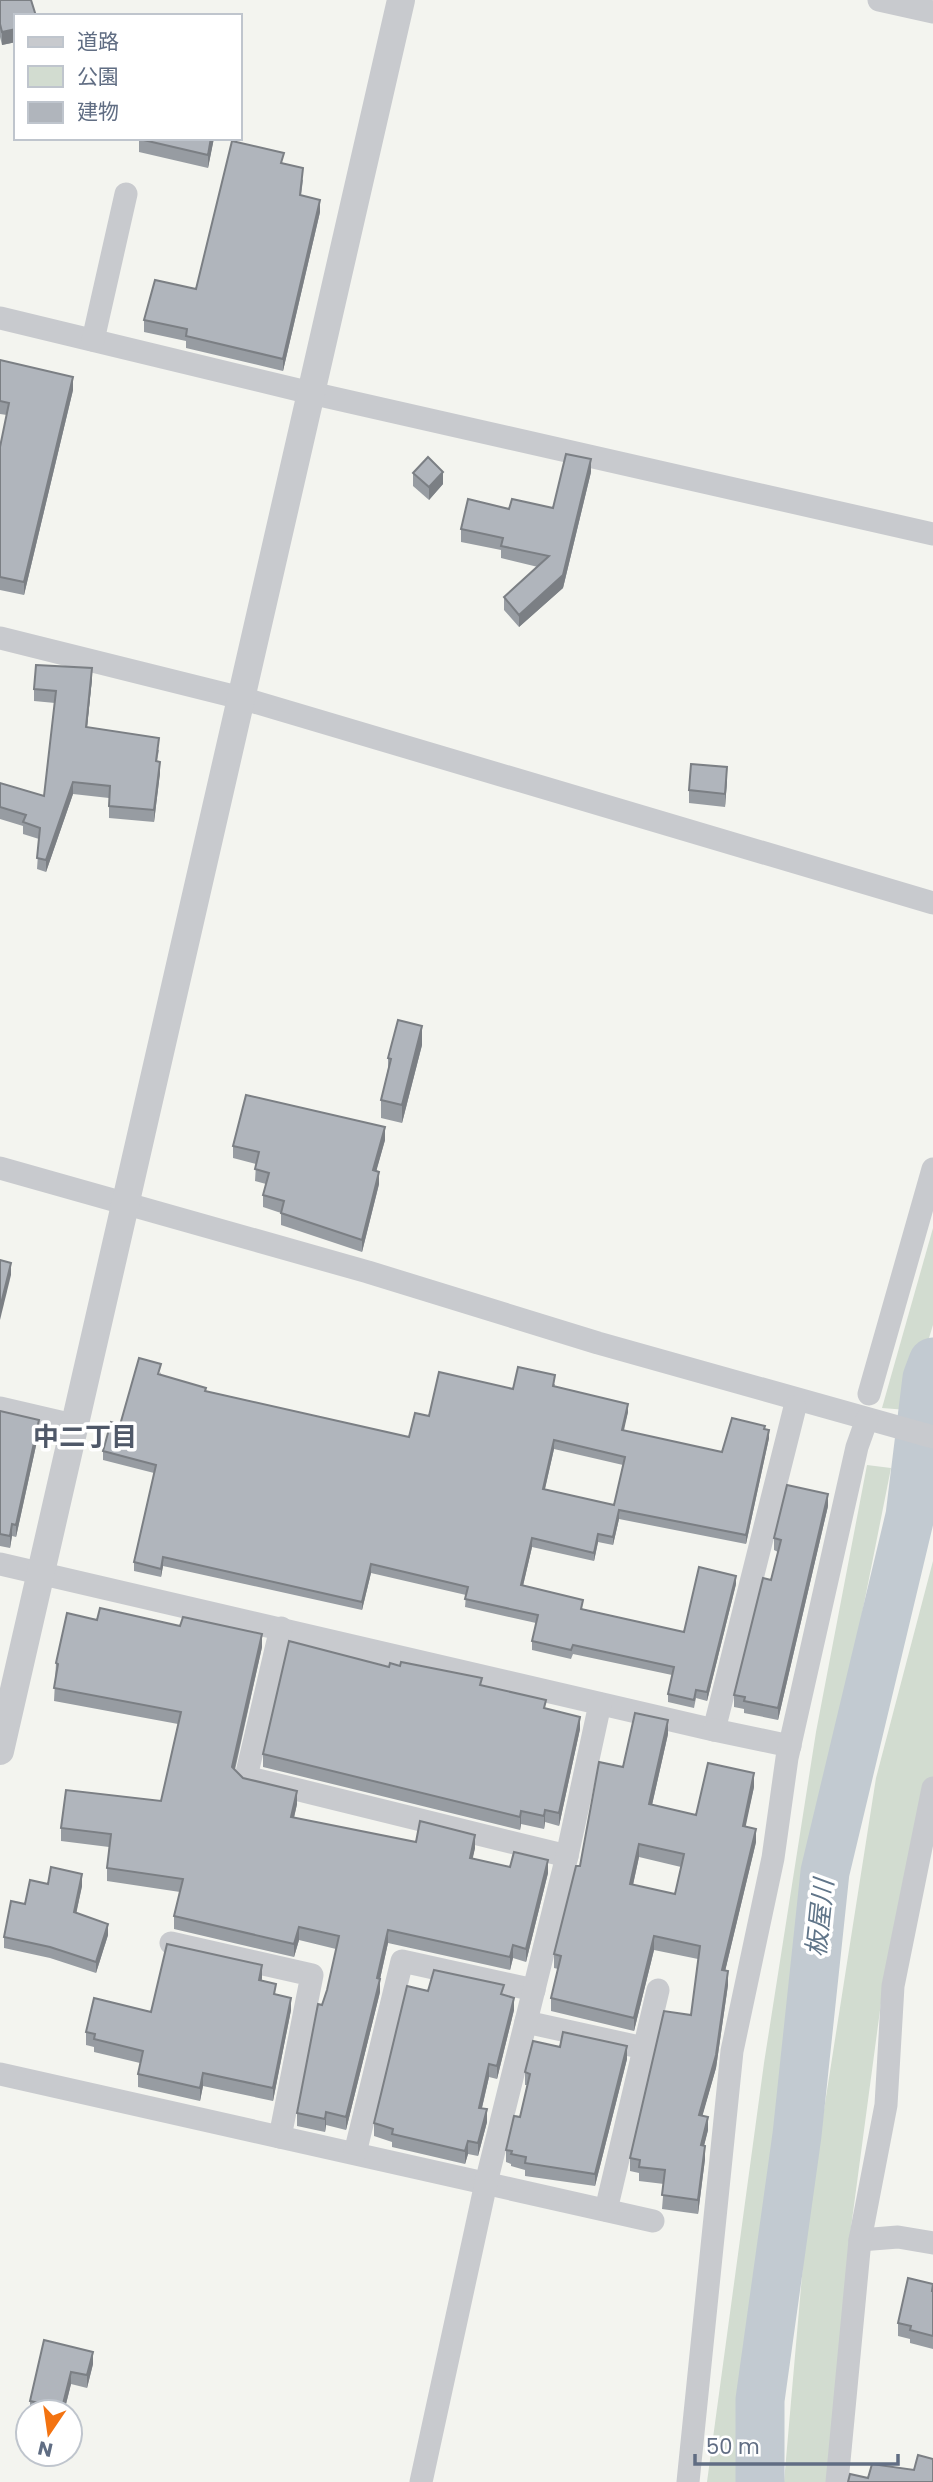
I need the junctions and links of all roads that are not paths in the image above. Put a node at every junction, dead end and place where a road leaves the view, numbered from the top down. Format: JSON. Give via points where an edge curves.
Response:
{"nodes":[{"id":1,"x":401,"y":0,"type":"edge"},
{"id":2,"x":879,"y":0,"type":"edge"},
{"id":3,"x":933,"y":12,"type":"edge"},
{"id":4,"x":126,"y":194,"type":"dead end"},
{"id":5,"x":0,"y":318,"type":"edge"},
{"id":6,"x":93,"y":340,"type":"junction"},
{"id":7,"x":311,"y":393,"type":"junction"},
{"id":8,"x":933,"y":534,"type":"edge"},
{"id":9,"x":0,"y":638,"type":"edge"},
{"id":10,"x":241,"y":698,"type":"junction"},
{"id":11,"x":933,"y":904,"type":"edge"},
{"id":12,"x":0,"y":1168,"type":"edge"},
{"id":13,"x":933,"y":1169,"type":"edge"},
{"id":14,"x":125,"y":1206,"type":"junction"},
{"id":15,"x":869,"y":1394,"type":"dead end"},
{"id":16,"x":795,"y":1407,"type":"dead end"},
{"id":17,"x":0,"y":1408,"type":"edge"},
{"id":18,"x":871,"y":1421,"type":"junction"},
{"id":19,"x":73,"y":1425,"type":"junction"},
{"id":20,"x":933,"y":1437,"type":"edge"},
{"id":21,"x":0,"y":1564,"type":"edge"},
{"id":22,"x":39,"y":1573,"type":"junction"},
{"id":23,"x":282,"y":1628,"type":"junction"},
{"id":24,"x":600,"y":1704,"type":"junction"},
{"id":25,"x":714,"y":1730,"type":"junction"},
{"id":26,"x":790,"y":1746,"type":"junction"},
{"id":27,"x":0,"y":1751,"type":"edge"},
{"id":28,"x":933,"y":1788,"type":"edge"},
{"id":29,"x":567,"y":1856,"type":"junction"},
{"id":30,"x":171,"y":1942,"type":"edge"},
{"id":31,"x":534,"y":1990,"type":"junction"},
{"id":32,"x":658,"y":1990,"type":"dead end"},
{"id":33,"x":526,"y":2022,"type":"junction"},
{"id":34,"x":644,"y":2048,"type":"junction"},
{"id":35,"x":0,"y":2074,"type":"edge"},
{"id":36,"x":280,"y":2137,"type":"junction"},
{"id":37,"x":355,"y":2154,"type":"junction"},
{"id":38,"x":486,"y":2183,"type":"junction"},
{"id":39,"x":606,"y":2210,"type":"junction"},
{"id":40,"x":653,"y":2221,"type":"dead end"},
{"id":41,"x":860,"y":2241,"type":"junction"},
{"id":42,"x":933,"y":2243,"type":"edge"},
{"id":43,"x":421,"y":2482,"type":"edge"},
{"id":44,"x":688,"y":2482,"type":"edge"},
{"id":45,"x":837,"y":2482,"type":"edge"}],
"edges":[{"from":1,"to":7,"type":"street"},
{"from":2,"to":3,"type":"street"},
{"from":4,"to":6,"type":"street"},
{"from":5,"to":6,"type":"street"},
{"from":6,"to":7,"type":"street"},
{"from":7,"to":8,"type":"street"},
{"from":7,"to":10,"type":"street"},
{"from":9,"to":10,"type":"street"},
{"from":10,"to":11,"type":"street"},
{"from":10,"to":14,"type":"street"},
{"from":12,"to":14,"type":"street"},
{"from":13,"to":15,"type":"street"},
{"from":14,"to":18,"type":"street","via":[[368,1272]]},
{"from":14,"to":19,"type":"street"},
{"from":16,"to":25,"type":"street"},
{"from":17,"to":19,"type":"street"},
{"from":18,"to":20,"type":"street"},
{"from":18,"to":26,"type":"street","via":[[857,1447]]},
{"from":19,"to":22,"type":"street"},
{"from":21,"to":22,"type":"street"},
{"from":22,"to":23,"type":"street"},
{"from":22,"to":27,"type":"street"},
{"from":23,"to":24,"type":"street"},
{"from":23,"to":29,"type":"street","via":[[246,1777]]},
{"from":24,"to":25,"type":"street"},
{"from":24,"to":29,"type":"street"},
{"from":25,"to":26,"type":"street"},
{"from":26,"to":44,"type":"street","via":[[773,1858],[732,2051]]},
{"from":28,"to":41,"type":"street","via":[[893,1986],[886,2105]]},
{"from":29,"to":31,"type":"street"},
{"from":30,"to":36,"type":"street","via":[[313,1975]]},
{"from":31,"to":33,"type":"street"},
{"from":31,"to":37,"type":"street","via":[[402,1961]]},
{"from":32,"to":34,"type":"street"},
{"from":33,"to":34,"type":"street"},
{"from":33,"to":38,"type":"street"},
{"from":34,"to":39,"type":"street"},
{"from":35,"to":36,"type":"street"},
{"from":36,"to":37,"type":"street"},
{"from":37,"to":38,"type":"street"},
{"from":38,"to":39,"type":"street"},
{"from":38,"to":43,"type":"street"},
{"from":39,"to":40,"type":"street"},
{"from":41,"to":42,"type":"street","via":[[898,2237]]},
{"from":41,"to":45,"type":"street"}]}
